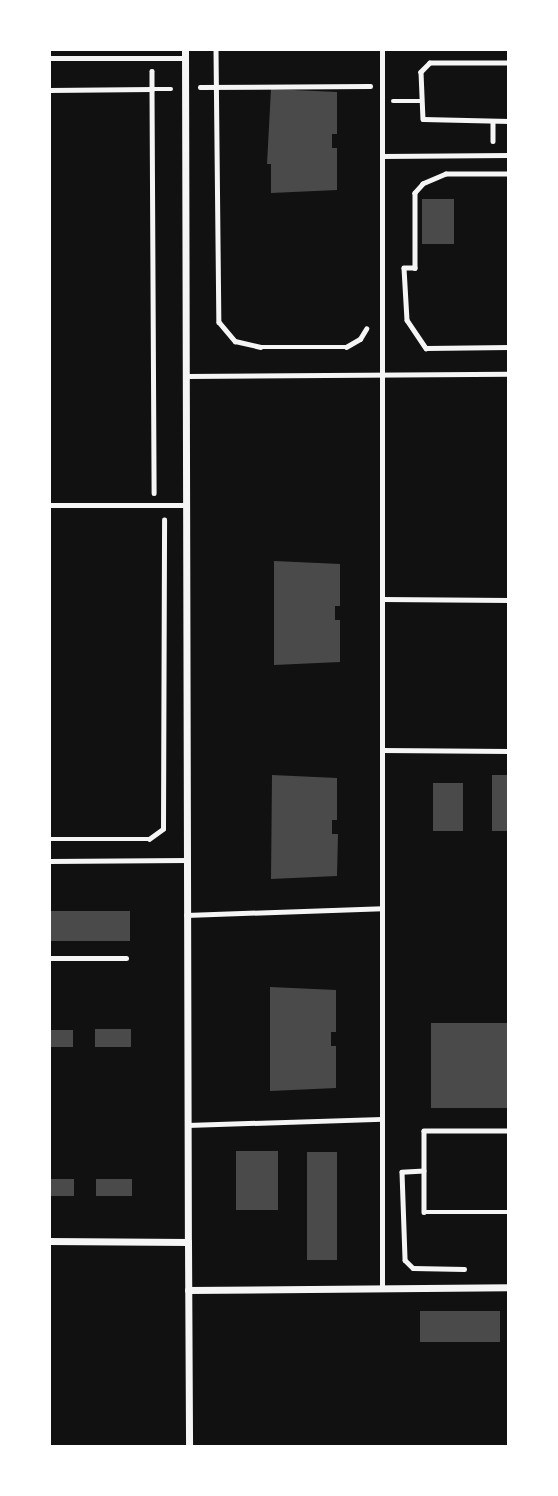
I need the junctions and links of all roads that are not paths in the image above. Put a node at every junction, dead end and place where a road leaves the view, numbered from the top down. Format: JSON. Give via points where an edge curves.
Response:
{"nodes":[{"id":1,"x":382,"y":49,"type":"edge"},
{"id":2,"x":185,"y":53,"type":"edge"},
{"id":3,"x":49,"y":58,"type":"edge"},
{"id":4,"x":509,"y":155,"type":"edge"},
{"id":5,"x":382,"y":156,"type":"junction"},
{"id":6,"x":382,"y":374,"type":"junction"},
{"id":7,"x":509,"y":374,"type":"edge"},
{"id":8,"x":187,"y":376,"type":"junction"},
{"id":9,"x":49,"y":505,"type":"edge"},
{"id":10,"x":186,"y":505,"type":"junction"},
{"id":11,"x":382,"y":599,"type":"junction"},
{"id":12,"x":509,"y":600,"type":"edge"},
{"id":13,"x":382,"y":750,"type":"junction"},
{"id":14,"x":509,"y":751,"type":"edge"},
{"id":15,"x":187,"y":860,"type":"junction"},
{"id":16,"x":49,"y":861,"type":"edge"},
{"id":17,"x":382,"y":908,"type":"junction"},
{"id":18,"x":186,"y":915,"type":"junction"},
{"id":19,"x":49,"y":958,"type":"edge"},
{"id":20,"x":126,"y":958,"type":"dead end"},
{"id":21,"x":382,"y":1119,"type":"junction"},
{"id":22,"x":187,"y":1125,"type":"junction"},
{"id":23,"x":49,"y":1241,"type":"edge"},
{"id":24,"x":188,"y":1242,"type":"junction"},
{"id":25,"x":509,"y":1287,"type":"edge"},
{"id":26,"x":382,"y":1288,"type":"junction"},
{"id":27,"x":188,"y":1290,"type":"junction"},
{"id":28,"x":189,"y":1447,"type":"edge"}],
"edges":[{"from":1,"to":5,"type":"lane"},
{"from":2,"to":3,"type":"lane"},
{"from":2,"to":8,"type":"street"},
{"from":4,"to":5,"type":"lane"},
{"from":5,"to":6,"type":"lane"},
{"from":6,"to":7,"type":"lane"},
{"from":6,"to":8,"type":"lane"},
{"from":6,"to":11,"type":"lane"},
{"from":8,"to":10,"type":"street"},
{"from":9,"to":10,"type":"lane"},
{"from":10,"to":15,"type":"street"},
{"from":11,"to":12,"type":"lane"},
{"from":11,"to":13,"type":"lane"},
{"from":13,"to":14,"type":"lane"},
{"from":13,"to":17,"type":"lane"},
{"from":15,"to":16,"type":"lane"},
{"from":15,"to":18,"type":"street"},
{"from":17,"to":18,"type":"lane"},
{"from":17,"to":21,"type":"lane"},
{"from":18,"to":22,"type":"street"},
{"from":19,"to":20,"type":"lane"},
{"from":21,"to":22,"type":"lane"},
{"from":21,"to":26,"type":"lane"},
{"from":22,"to":24,"type":"street"},
{"from":23,"to":24,"type":"street"},
{"from":24,"to":27,"type":"street"},
{"from":25,"to":26,"type":"street"},
{"from":26,"to":27,"type":"street"},
{"from":27,"to":28,"type":"street"}]}
